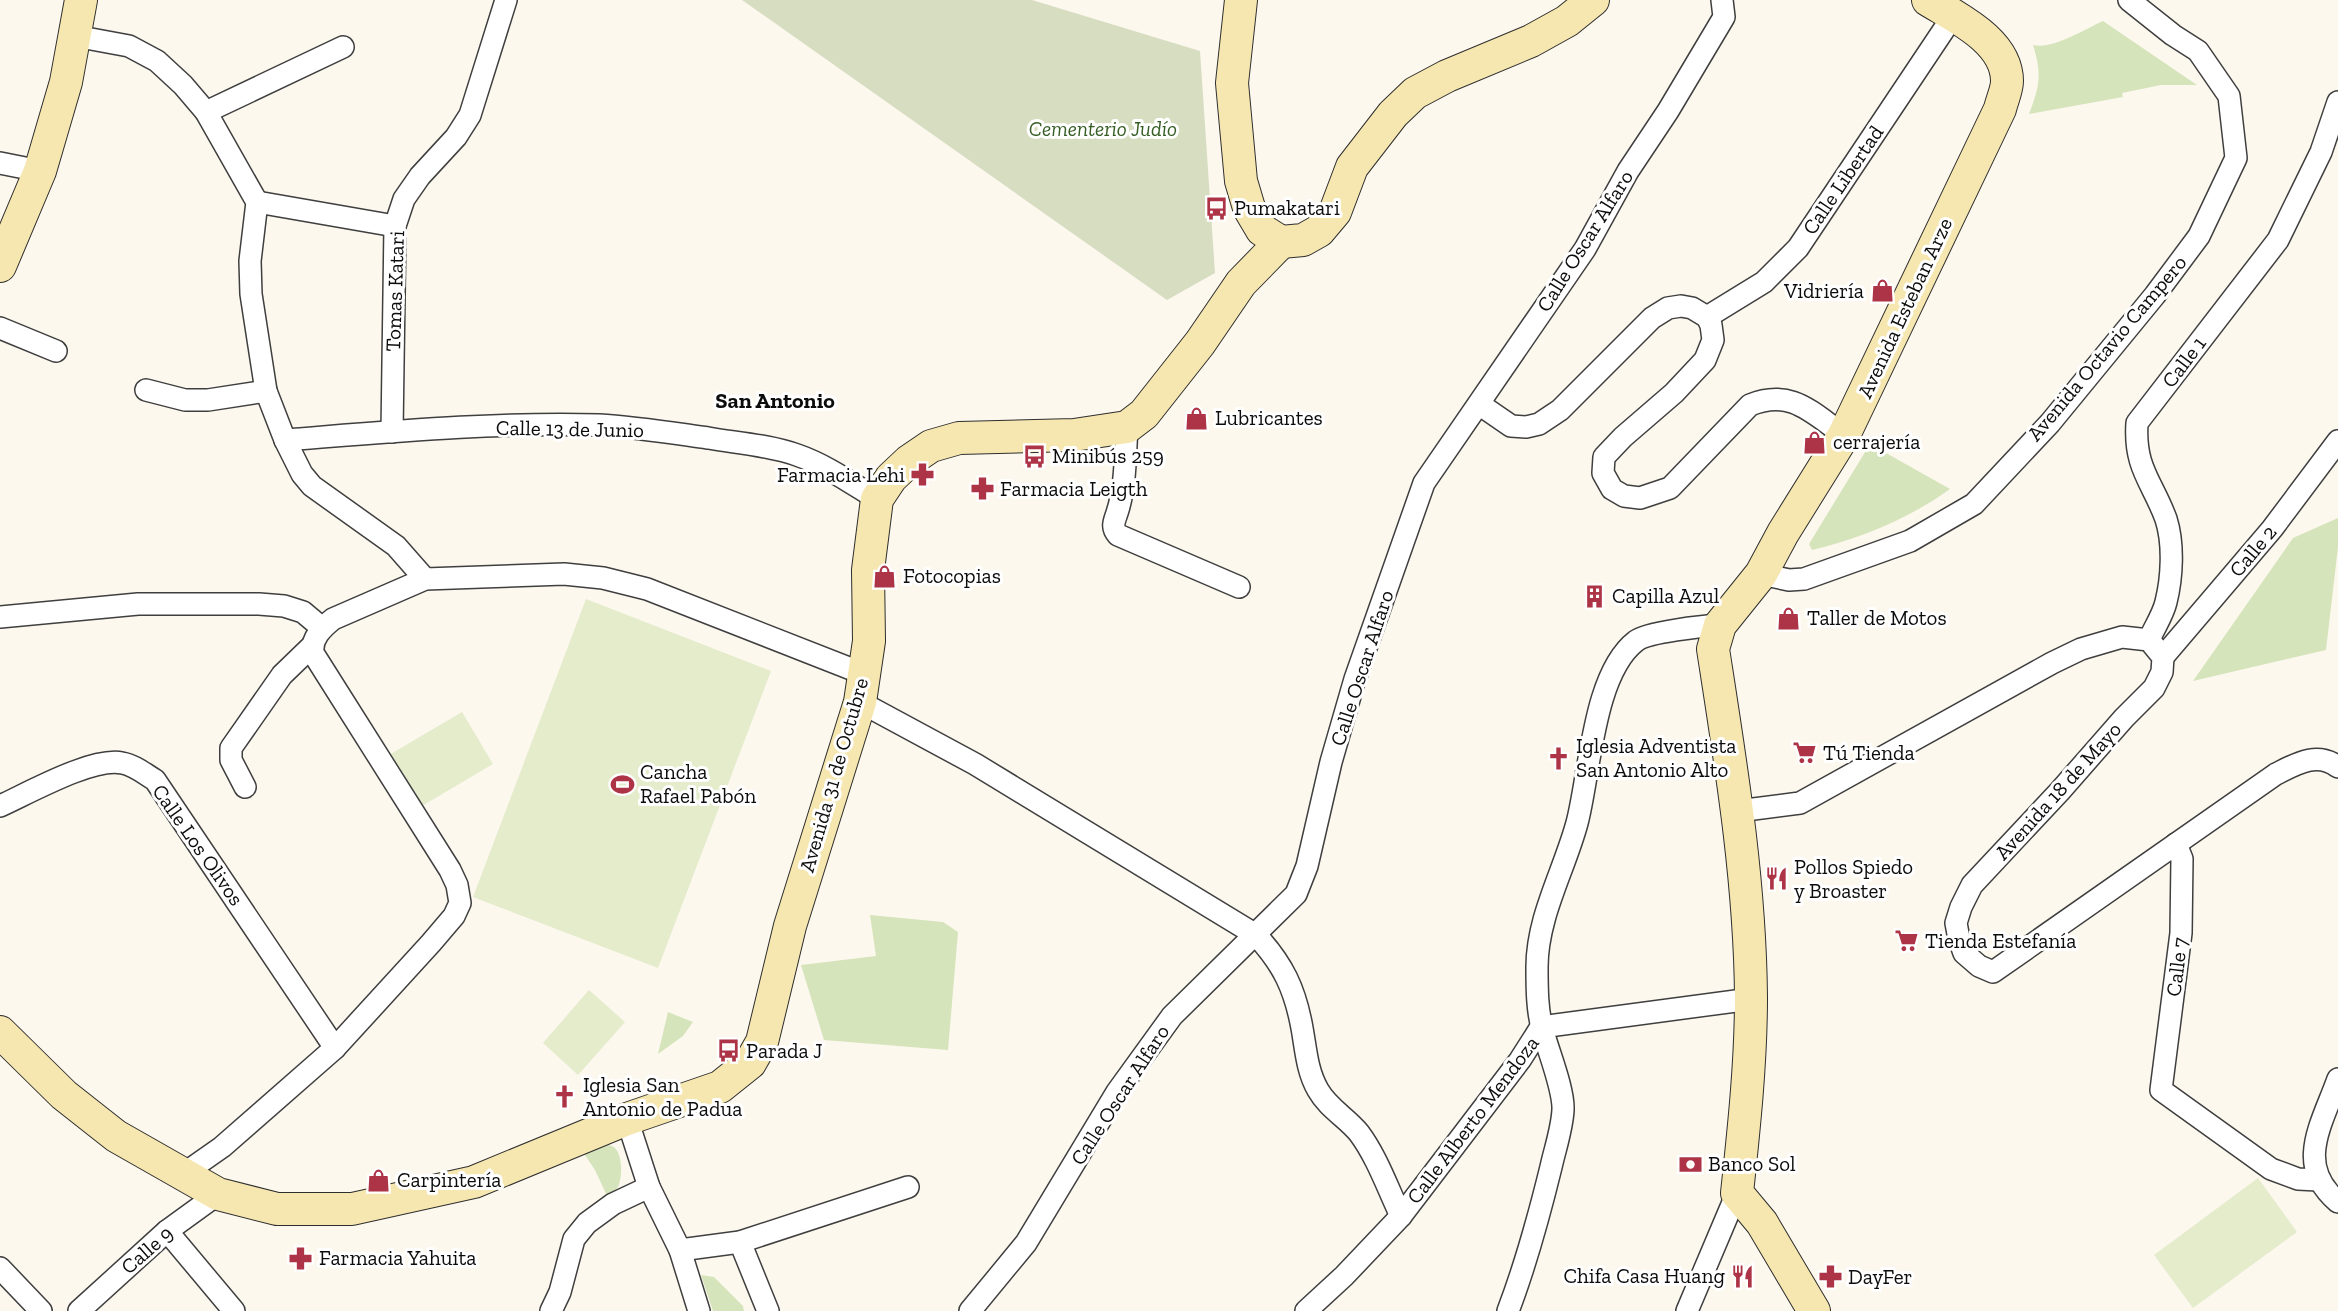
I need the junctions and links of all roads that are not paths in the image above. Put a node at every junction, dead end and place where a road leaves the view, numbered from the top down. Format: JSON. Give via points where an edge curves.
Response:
{"nodes":[{"id":1,"x":81,"y":0,"type":"edge"},
{"id":2,"x":506,"y":0,"type":"edge"},
{"id":3,"x":1241,"y":0,"type":"edge"},
{"id":4,"x":1593,"y":0,"type":"edge"},
{"id":5,"x":1722,"y":0,"type":"edge"},
{"id":6,"x":2129,"y":0,"type":"edge"},
{"id":7,"x":1940,"y":8,"type":"edge"},
{"id":8,"x":75,"y":36,"type":"junction"},
{"id":9,"x":343,"y":46,"type":"dead end"},
{"id":10,"x":2338,"y":102,"type":"edge"},
{"id":11,"x":206,"y":112,"type":"junction"},
{"id":12,"x":0,"y":163,"type":"edge"},
{"id":13,"x":40,"y":171,"type":"junction"},
{"id":14,"x":257,"y":202,"type":"junction"},
{"id":15,"x":395,"y":226,"type":"junction"},
{"id":16,"x":1281,"y":242,"type":"junction"},
{"id":17,"x":0,"y":266,"type":"edge"},
{"id":18,"x":1707,"y":317,"type":"junction"},
{"id":19,"x":0,"y":328,"type":"edge"},
{"id":20,"x":56,"y":351,"type":"dead end"},
{"id":21,"x":146,"y":390,"type":"dead end"},
{"id":22,"x":266,"y":391,"type":"junction"},
{"id":23,"x":1479,"y":404,"type":"junction"},
{"id":24,"x":1126,"y":426,"type":"junction"},
{"id":25,"x":392,"y":432,"type":"junction"},
{"id":26,"x":1844,"y":435,"type":"junction"},
{"id":27,"x":285,"y":440,"type":"junction"},
{"id":28,"x":2338,"y":441,"type":"edge"},
{"id":29,"x":877,"y":499,"type":"junction"},
{"id":30,"x":1761,"y":574,"type":"junction"},
{"id":31,"x":425,"y":579,"type":"junction"},
{"id":32,"x":1239,"y":587,"type":"dead end"},
{"id":33,"x":0,"y":617,"type":"edge"},
{"id":34,"x":1720,"y":625,"type":"junction"},
{"id":35,"x":317,"y":637,"type":"junction"},
{"id":36,"x":2149,"y":640,"type":"junction"},
{"id":37,"x":2163,"y":657,"type":"junction"},
{"id":38,"x":862,"y":688,"type":"junction"},
{"id":39,"x":2338,"y":767,"type":"edge"},
{"id":40,"x":245,"y":788,"type":"dead end"},
{"id":41,"x":0,"y":806,"type":"edge"},
{"id":42,"x":1738,"y":811,"type":"junction"},
{"id":43,"x":2176,"y":844,"type":"junction"},
{"id":44,"x":1256,"y":935,"type":"junction"},
{"id":45,"x":1751,"y":999,"type":"junction"},
{"id":46,"x":1541,"y":1027,"type":"junction"},
{"id":47,"x":0,"y":1032,"type":"edge"},
{"id":48,"x":335,"y":1048,"type":"junction"},
{"id":49,"x":2338,"y":1079,"type":"edge"},
{"id":50,"x":627,"y":1119,"type":"junction"},
{"id":51,"x":182,"y":1174,"type":"junction"},
{"id":52,"x":2318,"y":1180,"type":"junction"},
{"id":53,"x":649,"y":1187,"type":"junction"},
{"id":54,"x":908,"y":1187,"type":"dead end"},
{"id":55,"x":1737,"y":1193,"type":"junction"},
{"id":56,"x":218,"y":1194,"type":"junction"},
{"id":57,"x":2338,"y":1202,"type":"edge"},
{"id":58,"x":1401,"y":1216,"type":"junction"},
{"id":59,"x":167,"y":1231,"type":"junction"},
{"id":60,"x":740,"y":1242,"type":"junction"},
{"id":61,"x":680,"y":1250,"type":"junction"},
{"id":62,"x":0,"y":1268,"type":"edge"},
{"id":63,"x":40,"y":1311,"type":"edge"},
{"id":64,"x":79,"y":1311,"type":"edge"},
{"id":65,"x":234,"y":1311,"type":"edge"},
{"id":66,"x":551,"y":1311,"type":"edge"},
{"id":67,"x":699,"y":1311,"type":"edge"},
{"id":68,"x":768,"y":1311,"type":"edge"},
{"id":69,"x":970,"y":1311,"type":"edge"},
{"id":70,"x":1306,"y":1311,"type":"edge"},
{"id":71,"x":1508,"y":1311,"type":"edge"},
{"id":72,"x":1687,"y":1311,"type":"edge"},
{"id":73,"x":1814,"y":1311,"type":"edge"}],
"edges":[{"from":1,"to":8,"type":"main road"},
{"from":2,"to":15,"type":"street","name":"Tomas Katari","via":[[470,115],[404,199]]},
{"from":3,"to":16,"type":"main road","via":[[1232,83],[1241,181],[1249,208],[1262,230]]},
{"from":4,"to":16,"type":"main road","via":[[1531,41],[1415,93],[1393,114],[1352,167],[1335,212],[1319,231],[1302,240]]},
{"from":5,"to":23,"type":"street","name":"Calle Oscar Alfaro","via":[[1724,17],[1674,102],[1628,171],[1585,249]]},
{"from":6,"to":30,"type":"street","name":"Avenida Octavio Campero","via":[[2198,51],[2229,96],[2236,159],[2199,236],[2050,423],[1974,504],[1910,541],[1804,579]]},
{"from":7,"to":18,"type":"street","name":"Calle Libertad","via":[[1798,248],[1764,282]]},
{"from":7,"to":26,"type":"main road","name":"Avenida Esteban Arze","via":[[1986,39],[2004,66],[2007,82],[2002,100]]},
{"from":8,"to":11,"type":"street","via":[[129,46],[157,61]]},
{"from":8,"to":13,"type":"main road"},
{"from":9,"to":11,"type":"street"},
{"from":10,"to":36,"type":"street","name":"Calle 1","via":[[2321,152],[2278,240],[2137,423],[2140,463],[2167,521],[2172,557],[2166,603]]},
{"from":11,"to":14,"type":"street"},
{"from":12,"to":13,"type":"street"},
{"from":13,"to":17,"type":"main road"},
{"from":14,"to":15,"type":"street"},
{"from":14,"to":22,"type":"street","via":[[250,261],[251,294]]},
{"from":15,"to":25,"type":"street","name":"Tomas Katari"},
{"from":16,"to":24,"type":"main road","name":"Avenida 31 de Octubre","via":[[1241,283],[1144,414]]},
{"from":18,"to":23,"type":"street","via":[[1681,306],[1668,308],[1652,318],[1560,410],[1539,424],[1511,426]]},
{"from":18,"to":26,"type":"street","via":[[1713,340],[1705,360],[1604,457],[1603,473],[1612,489],[1640,498],[1670,488],[1750,405],[1766,398],[1798,403]]},
{"from":19,"to":20,"type":"street"},
{"from":21,"to":22,"type":"street","via":[[185,400]]},
{"from":22,"to":27,"type":"street"},
{"from":23,"to":44,"type":"street","name":"Calle Oscar Alfaro","via":[[1424,483],[1355,679],[1304,875],[1296,894]]},
{"from":24,"to":29,"type":"main road","name":"Avenida 31 de Octubre","via":[[1074,435],[960,438],[931,446],[891,478]]},
{"from":24,"to":32,"type":"street","via":[[1124,479],[1114,530]]},
{"from":25,"to":27,"type":"street","name":"Calle 13 de Junio"},
{"from":25,"to":29,"type":"street","name":"Calle 13 de Junio","via":[[599,425],[656,430],[797,455]]},
{"from":26,"to":30,"type":"main road","name":"Avenida Esteban Arze"},
{"from":27,"to":31,"type":"street","via":[[312,486],[396,546]]},
{"from":28,"to":37,"type":"street","name":"Calle 2","via":[[2272,529]]},
{"from":29,"to":38,"type":"main road","name":"Avenida 31 de Octubre","via":[[868,570],[869,641]]},
{"from":30,"to":34,"type":"main road","name":"Avenida Esteban Arze"},
{"from":31,"to":35,"type":"street","via":[[333,619]]},
{"from":31,"to":38,"type":"street","via":[[564,574],[603,578],[647,589]]},
{"from":33,"to":35,"type":"street","via":[[138,603],[259,604],[303,612]]},
{"from":34,"to":42,"type":"main road","via":[[1713,649]]},
{"from":34,"to":46,"type":"street","via":[[1638,639],[1613,671],[1588,756],[1577,823],[1545,914],[1537,966]]},
{"from":35,"to":40,"type":"street","via":[[282,675],[231,748],[231,760]]},
{"from":35,"to":48,"type":"street","via":[[313,653],[450,870],[460,903],[447,925]]},
{"from":36,"to":37,"type":"street"},
{"from":36,"to":42,"type":"street","via":[[2122,637],[2081,649],[1800,803]]},
{"from":37,"to":43,"type":"street","name":"Avenida 18 de Mayo","via":[[2162,672],[2154,688],[1972,885],[1956,923],[1964,953],[1993,972]]},
{"from":38,"to":44,"type":"street","via":[[975,764]]},
{"from":38,"to":50,"type":"main road","name":"Avenida 31 de Octubre","via":[[790,926],[762,1042],[750,1063],[720,1087]]},
{"from":39,"to":43,"type":"street","name":"Avenida 18 de Mayo","via":[[2318,759],[2301,761]]},
{"from":41,"to":48,"type":"street","name":"Calle Los Olivos","via":[[89,766],[107,762],[135,767],[155,780]]},
{"from":42,"to":45,"type":"main road"},
{"from":43,"to":52,"type":"street","name":"Calle 7","via":[[2182,859],[2181,933],[2162,1090],[2271,1169],[2298,1179]]},
{"from":44,"to":58,"type":"street","via":[[1289,980],[1309,1070],[1318,1090],[1360,1134]]},
{"from":44,"to":69,"type":"street","name":"Calle Oscar Alfaro","via":[[1172,1016],[1118,1092],[1026,1243]]},
{"from":45,"to":46,"type":"street","name":"Calle Alberto Mendoza"},
{"from":45,"to":55,"type":"main road"},
{"from":46,"to":58,"type":"street","name":"Calle Alberto Mendoza"},
{"from":46,"to":71,"type":"street","via":[[1564,1108],[1525,1269]]},
{"from":47,"to":51,"type":"main road","name":"Avenida 31 de Octubre","via":[[64,1095],[116,1136]]},
{"from":48,"to":51,"type":"street","via":[[222,1147]]},
{"from":49,"to":52,"type":"street","via":[[2314,1144],[2313,1164]]},
{"from":50,"to":53,"type":"street"},
{"from":50,"to":56,"type":"main road","name":"Avenida 31 de Octubre","via":[[474,1182],[351,1209],[277,1209]]},
{"from":51,"to":56,"type":"main road","name":"Avenida 31 de Octubre"},
{"from":52,"to":57,"type":"street"},
{"from":53,"to":61,"type":"street"},
{"from":53,"to":66,"type":"street","via":[[613,1204],[587,1223],[574,1239]]},
{"from":54,"to":60,"type":"street"},
{"from":55,"to":72,"type":"street"},
{"from":55,"to":73,"type":"main road","via":[[1762,1223]]},
{"from":56,"to":59,"type":"street","name":"Calle 9"},
{"from":58,"to":70,"type":"street","name":"Calle Alberto Mendoza"},
{"from":59,"to":64,"type":"street","name":"Calle 9"},
{"from":59,"to":65,"type":"street"},
{"from":60,"to":61,"type":"street"},
{"from":60,"to":68,"type":"street"},
{"from":61,"to":67,"type":"street"},
{"from":62,"to":63,"type":"street"}]}
